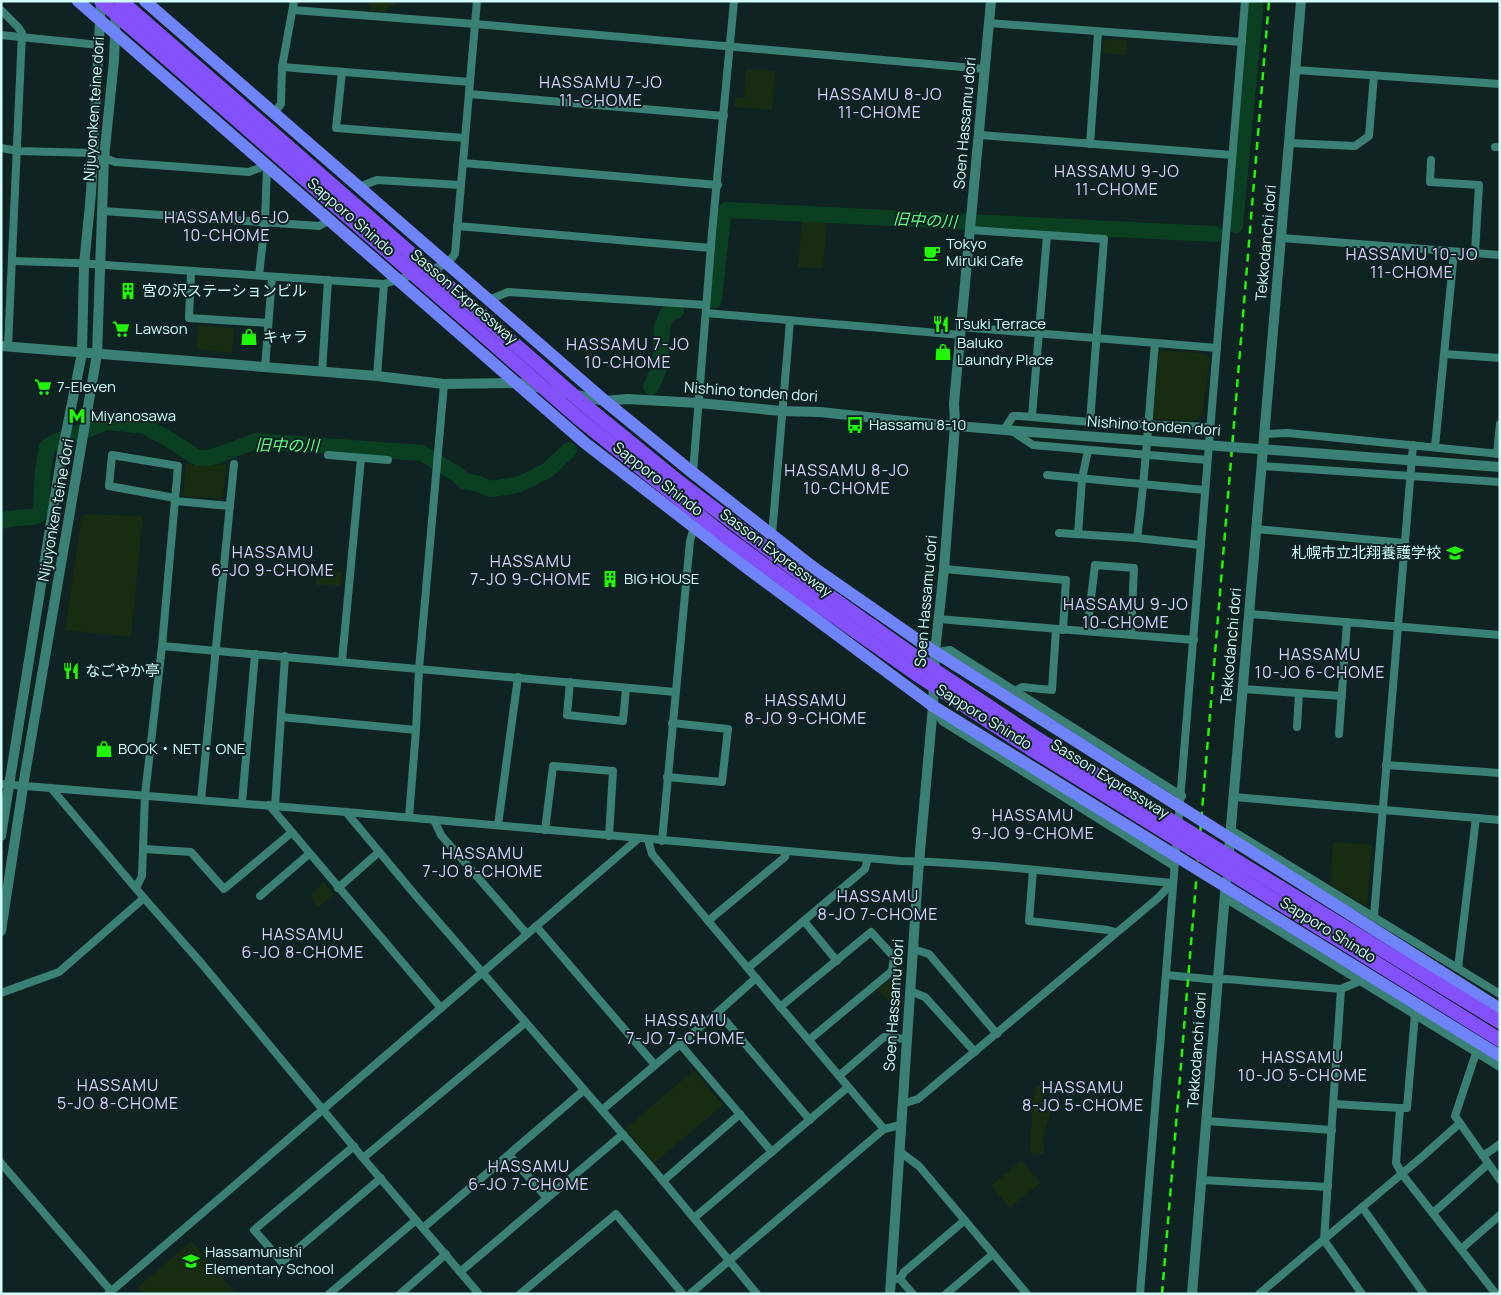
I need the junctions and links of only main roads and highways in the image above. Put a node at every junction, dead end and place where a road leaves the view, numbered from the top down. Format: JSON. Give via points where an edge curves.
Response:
{"nodes":[{"id":1,"x":78,"y":1,"type":"edge"},
{"id":2,"x":101,"y":1,"type":"edge"},
{"id":3,"x":121,"y":1,"type":"edge"},
{"id":4,"x":145,"y":1,"type":"edge"},
{"id":5,"x":1500,"y":1009,"type":"edge"},
{"id":6,"x":1500,"y":1022,"type":"edge"},
{"id":7,"x":1500,"y":1040,"type":"edge"},
{"id":8,"x":1500,"y":1056,"type":"edge"}],
"edges":[{"from":1,"to":8,"type":"highway","name":"Sapporo Shindo","bridge":true,"via":[[585,443],[933,706]]},
{"from":2,"to":7,"type":"highway","name":"Sasson Expressway","bridge":true,"via":[[577,417],[725,536],[816,604],[1031,749]]},
{"from":3,"to":6,"type":"highway","name":"Sasson Expressway","bridge":true,"via":[[587,407],[809,581],[1038,739]]},
{"from":4,"to":5,"type":"highway","name":"Sapporo Shindo","bridge":true,"via":[[605,401],[814,568],[935,652]]}]}
